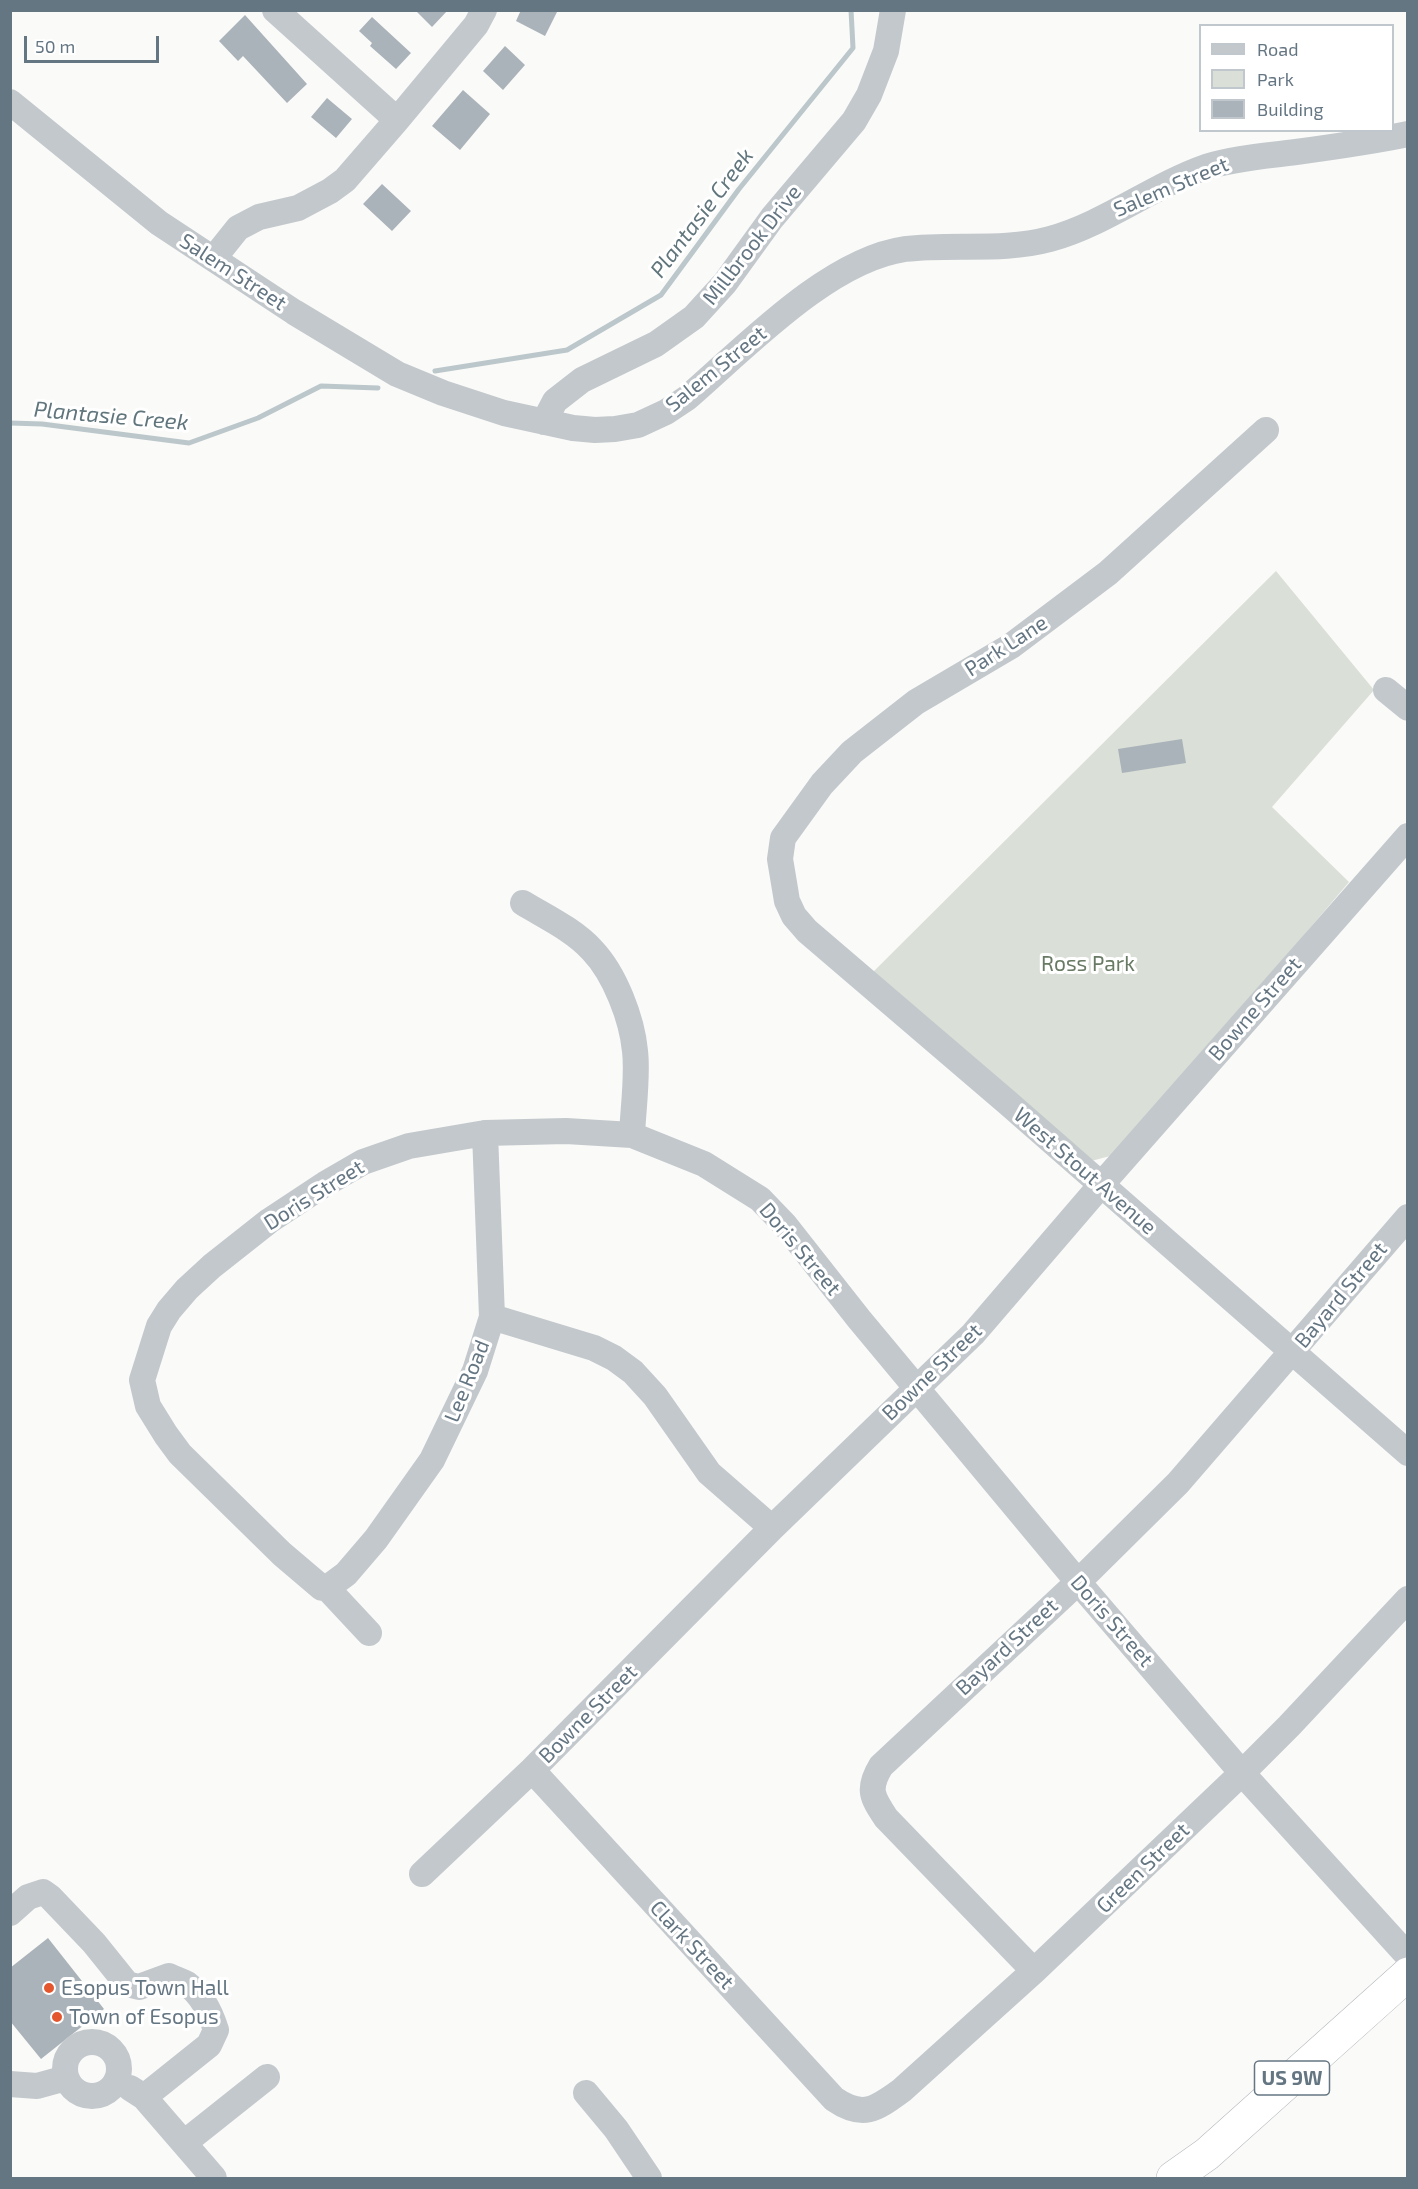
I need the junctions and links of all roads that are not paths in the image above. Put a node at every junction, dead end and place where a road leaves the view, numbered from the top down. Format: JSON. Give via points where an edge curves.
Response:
{"nodes":[{"id":1,"x":275,"y":10,"type":"edge"},
{"id":2,"x":484,"y":10,"type":"edge"},
{"id":3,"x":893,"y":10,"type":"edge"},
{"id":4,"x":10,"y":102,"type":"edge"},
{"id":5,"x":397,"y":120,"type":"junction"},
{"id":6,"x":1407,"y":134,"type":"edge"},
{"id":7,"x":214,"y":258,"type":"junction"},
{"id":8,"x":544,"y":422,"type":"junction"},
{"id":9,"x":1266,"y":430,"type":"dead end"},
{"id":10,"x":1386,"y":690,"type":"dead end"},
{"id":11,"x":1407,"y":708,"type":"edge"},
{"id":12,"x":1407,"y":836,"type":"edge"},
{"id":13,"x":782,"y":877,"type":"joint"},
{"id":14,"x":523,"y":903,"type":"dead end"},
{"id":15,"x":485,"y":1133,"type":"junction"},
{"id":16,"x":632,"y":1135,"type":"junction"},
{"id":17,"x":1101,"y":1185,"type":"junction"},
{"id":18,"x":1407,"y":1217,"type":"edge"},
{"id":19,"x":492,"y":1317,"type":"junction"},
{"id":20,"x":1292,"y":1352,"type":"junction"},
{"id":21,"x":916,"y":1388,"type":"junction"},
{"id":22,"x":1407,"y":1453,"type":"edge"},
{"id":23,"x":772,"y":1527,"type":"junction"},
{"id":24,"x":1078,"y":1582,"type":"junction"},
{"id":25,"x":327,"y":1588,"type":"junction"},
{"id":26,"x":1407,"y":1599,"type":"edge"},
{"id":27,"x":369,"y":1634,"type":"dead end"},
{"id":28,"x":532,"y":1770,"type":"junction"},
{"id":29,"x":1242,"y":1773,"type":"junction"},
{"id":30,"x":422,"y":1874,"type":"dead end"},
{"id":31,"x":10,"y":1913,"type":"edge"},
{"id":32,"x":1407,"y":1956,"type":"edge"},
{"id":33,"x":1034,"y":1971,"type":"junction"},
{"id":34,"x":1407,"y":1974,"type":"edge"},
{"id":35,"x":267,"y":2077,"type":"dead end"},
{"id":36,"x":66,"y":2079,"type":"junction"},
{"id":37,"x":116,"y":2081,"type":"junction"},
{"id":38,"x":10,"y":2084,"type":"edge"},
{"id":39,"x":586,"y":2093,"type":"dead end"},
{"id":40,"x":144,"y":2097,"type":"junction"},
{"id":41,"x":858,"y":2111,"type":"joint"},
{"id":42,"x":184,"y":2143,"type":"junction"},
{"id":43,"x":214,"y":2178,"type":"edge"},
{"id":44,"x":649,"y":2178,"type":"edge"},
{"id":45,"x":1173,"y":2178,"type":"edge"}],
"edges":[{"from":1,"to":5,"type":"street"},
{"from":2,"to":5,"type":"street","via":[[476,25]]},
{"from":3,"to":8,"type":"street","name":"Millbrook Drive","via":[[886,51],[854,121],[772,218],[725,284],[694,317],[656,344],[582,380],[555,401]]},
{"from":4,"to":7,"type":"street","name":"Salem Street","via":[[159,223]]},
{"from":5,"to":7,"type":"street","via":[[330,192],[298,208],[259,217],[238,228]]},
{"from":6,"to":8,"type":"street","name":"Salem Street","via":[[1339,147],[1236,159],[1170,183],[1079,229],[1050,239],[1017,246],[932,247],[885,254],[832,278],[808,294],[666,412],[638,425],[615,429],[573,428]]},
{"from":7,"to":8,"type":"street","name":"Salem Street","via":[[397,374],[473,404]]},
{"from":9,"to":13,"type":"street","name":"Park Lane","via":[[1108,573],[1011,646],[916,702],[852,752],[822,784],[783,838]]},
{"from":10,"to":11,"type":"street"},
{"from":12,"to":17,"type":"street","name":"Bowne Street"},
{"from":13,"to":17,"type":"street","name":"West Stout Avenue","via":[[787,901],[807,931]]},
{"from":14,"to":16,"type":"street","via":[[592,949],[620,996],[635,1053]]},
{"from":15,"to":16,"type":"street","name":"Doris Street","via":[[566,1131]]},
{"from":15,"to":19,"type":"street","name":"Lee Road"},
{"from":15,"to":25,"type":"street","name":"Doris Street","via":[[409,1146],[363,1162],[325,1184],[212,1266],[175,1303],[159,1326],[142,1380],[148,1406],[166,1435],[180,1454],[282,1554],[322,1588]]},
{"from":16,"to":21,"type":"street","name":"Doris Street","via":[[704,1164],[760,1199]]},
{"from":17,"to":20,"type":"street","name":"West Stout Avenue"},
{"from":17,"to":21,"type":"street","name":"Bowne Street","via":[[973,1334]]},
{"from":18,"to":20,"type":"street","name":"Bayard Street"},
{"from":19,"to":23,"type":"street","via":[[615,1358],[655,1396],[709,1473]]},
{"from":19,"to":25,"type":"street","name":"Lee Road","via":[[475,1371],[432,1460],[376,1539],[346,1574]]},
{"from":20,"to":22,"type":"street","name":"West Stout Avenue"},
{"from":20,"to":24,"type":"street","name":"Bayard Street","via":[[1178,1484]]},
{"from":21,"to":23,"type":"street","name":"Bowne Street"},
{"from":21,"to":24,"type":"street","name":"Doris Street"},
{"from":23,"to":28,"type":"street","name":"Bowne Street"},
{"from":24,"to":29,"type":"street","name":"Doris Street"},
{"from":24,"to":33,"type":"street","name":"Bayard Street","via":[[881,1766],[871,1789],[886,1818]]},
{"from":25,"to":27,"type":"street","name":"Doris Street"},
{"from":26,"to":29,"type":"street","name":"Green Street"},
{"from":28,"to":30,"type":"street","name":"Bowne Street"},
{"from":28,"to":41,"type":"street","name":"Clark Street","via":[[834,2099]]},
{"from":29,"to":32,"type":"street","name":"Doris Street"},
{"from":29,"to":33,"type":"street","name":"Green Street"},
{"from":31,"to":40,"type":"street","via":[[28,1897],[43,1892],[94,1943],[127,1984],[140,1987],[169,1976],[187,1984],[204,2003],[216,2030],[209,2045]]},
{"from":33,"to":41,"type":"street","name":"Green Street","via":[[902,2090],[877,2106]]},
{"from":34,"to":45,"type":"highway","number":"US 9W","via":[[1207,2154]]},
{"from":35,"to":42,"type":"street"},
{"from":36,"to":37,"type":"street","via":[[72,2088],[90,2097],[110,2090]]},
{"from":36,"to":37,"type":"street","via":[[64,2068],[73,2049],[93,2042],[112,2051],[119,2071]]},
{"from":36,"to":38,"type":"street","via":[[37,2086]]},
{"from":37,"to":40,"type":"street"},
{"from":39,"to":44,"type":"street"},
{"from":40,"to":42,"type":"street"},
{"from":42,"to":43,"type":"street"}]}
